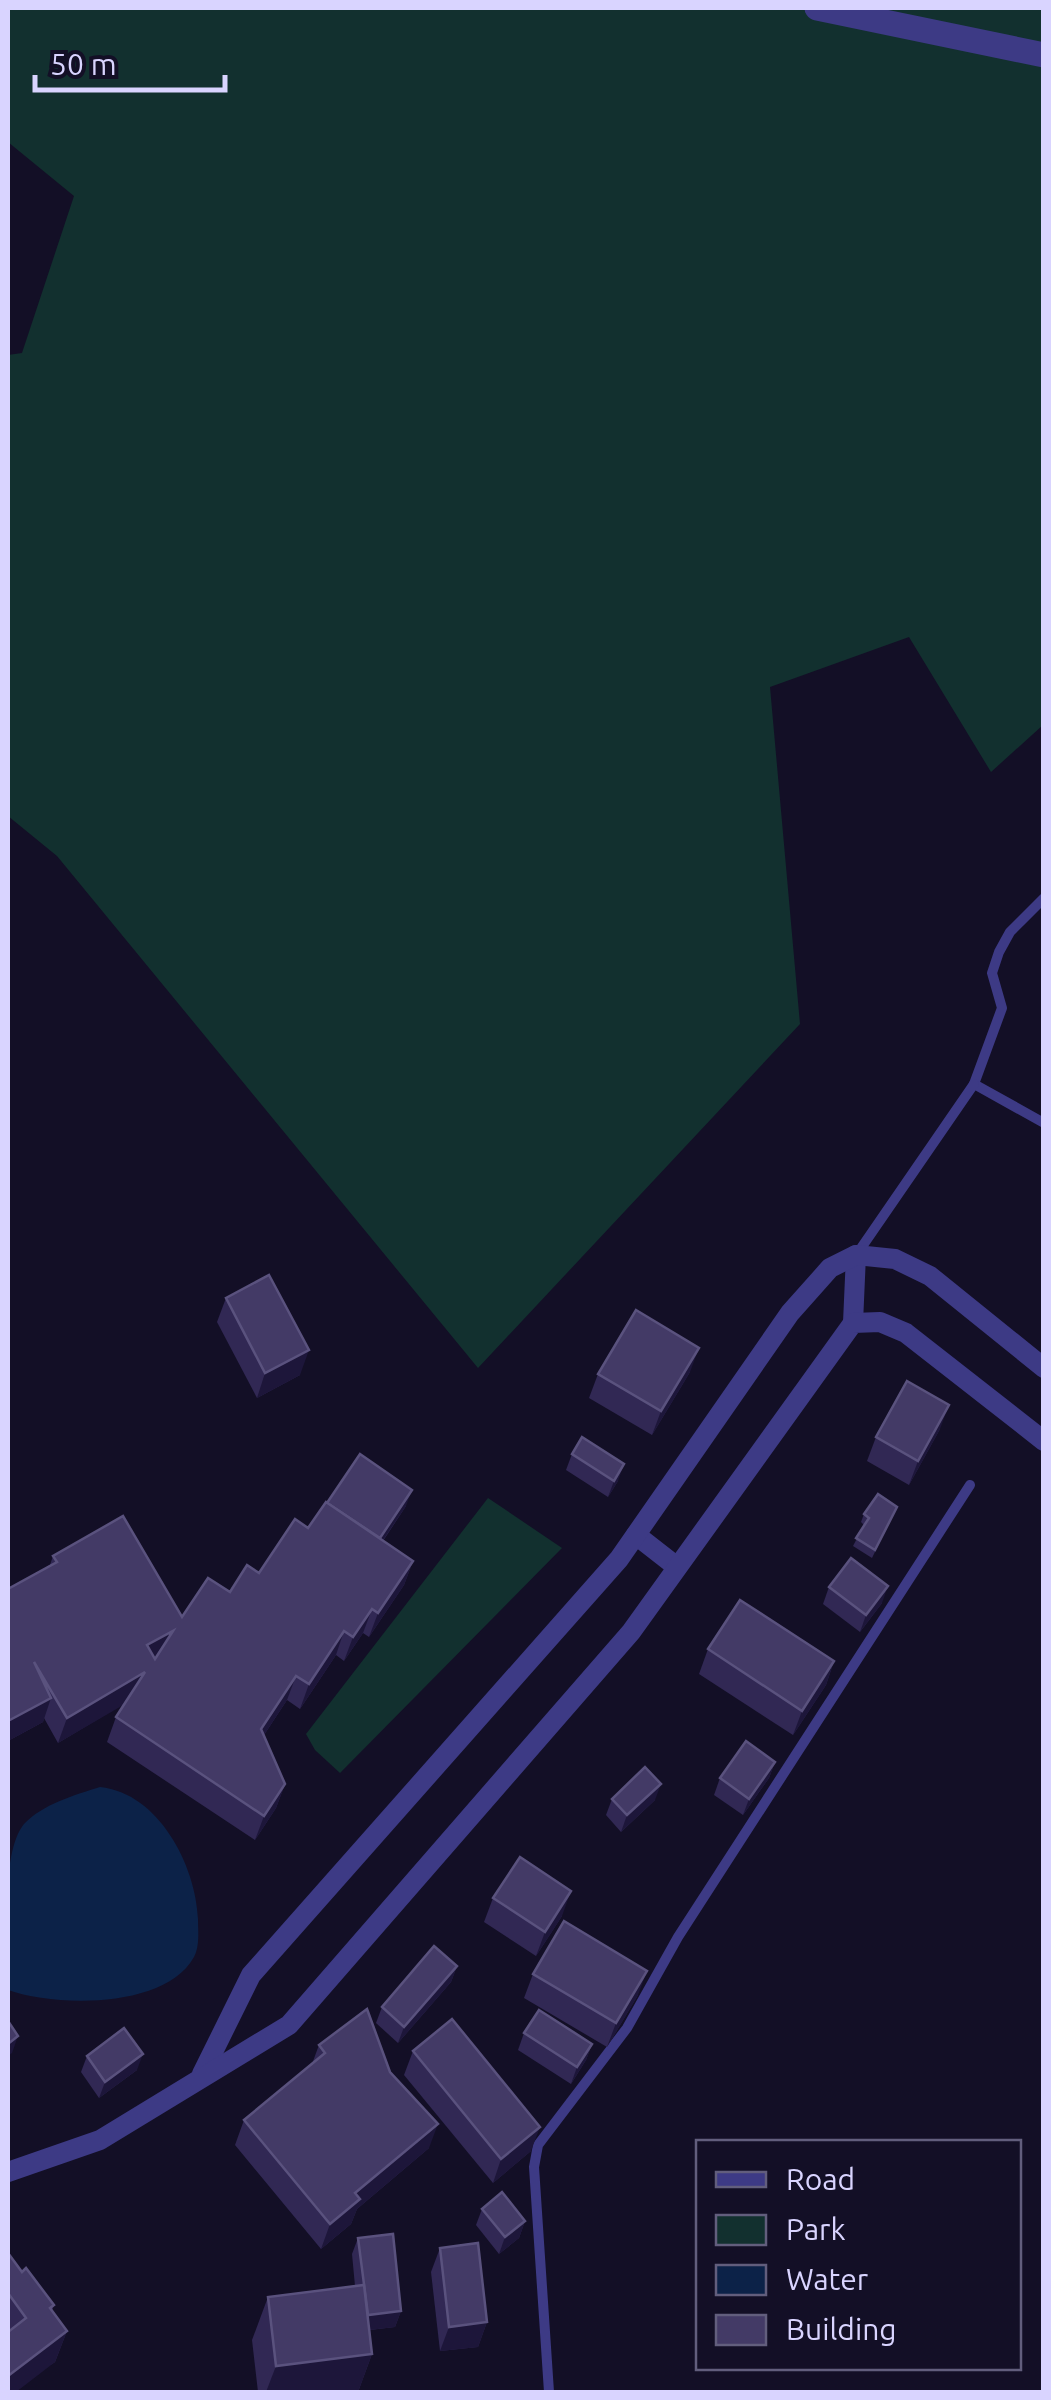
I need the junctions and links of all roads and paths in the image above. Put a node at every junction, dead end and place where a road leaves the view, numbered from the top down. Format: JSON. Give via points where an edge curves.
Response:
{"nodes":[{"id":1,"x":816,"y":8,"type":"edge"},
{"id":2,"x":1044,"y":54,"type":"edge"},
{"id":3,"x":1044,"y":898,"type":"edge"},
{"id":4,"x":974,"y":1084,"type":"junction"},
{"id":5,"x":1044,"y":1123,"type":"edge"},
{"id":6,"x":856,"y":1255,"type":"junction"},
{"id":7,"x":854,"y":1322,"type":"junction"},
{"id":8,"x":1044,"y":1368,"type":"edge"},
{"id":9,"x":1044,"y":1441,"type":"edge"},
{"id":10,"x":970,"y":1485,"type":"dead end"},
{"id":11,"x":636,"y":1534,"type":"junction"},
{"id":12,"x":678,"y":1567,"type":"junction"},
{"id":13,"x":201,"y":2076,"type":"junction"},
{"id":14,"x":8,"y":2172,"type":"edge"},
{"id":15,"x":549,"y":2392,"type":"edge"}],
"edges":[{"from":1,"to":2,"type":"street"},
{"from":3,"to":4,"type":"lane","via":[[999,952],[992,973],[1002,1008]]},
{"from":4,"to":5,"type":"lane"},
{"from":4,"to":6,"type":"lane"},
{"from":6,"to":7,"type":"street"},
{"from":6,"to":8,"type":"street","via":[[895,1259],[930,1276]]},
{"from":6,"to":11,"type":"street","via":[[830,1268],[790,1313]]},
{"from":7,"to":9,"type":"street","via":[[880,1322],[906,1333]]},
{"from":7,"to":12,"type":"street"},
{"from":10,"to":15,"type":"lane","via":[[678,1937],[627,2028],[538,2145]]},
{"from":11,"to":12,"type":"street"},
{"from":11,"to":13,"type":"street","via":[[251,1975]]},
{"from":12,"to":13,"type":"street","via":[[630,1632],[289,2025]]},
{"from":13,"to":14,"type":"street","via":[[100,2140]]}]}
